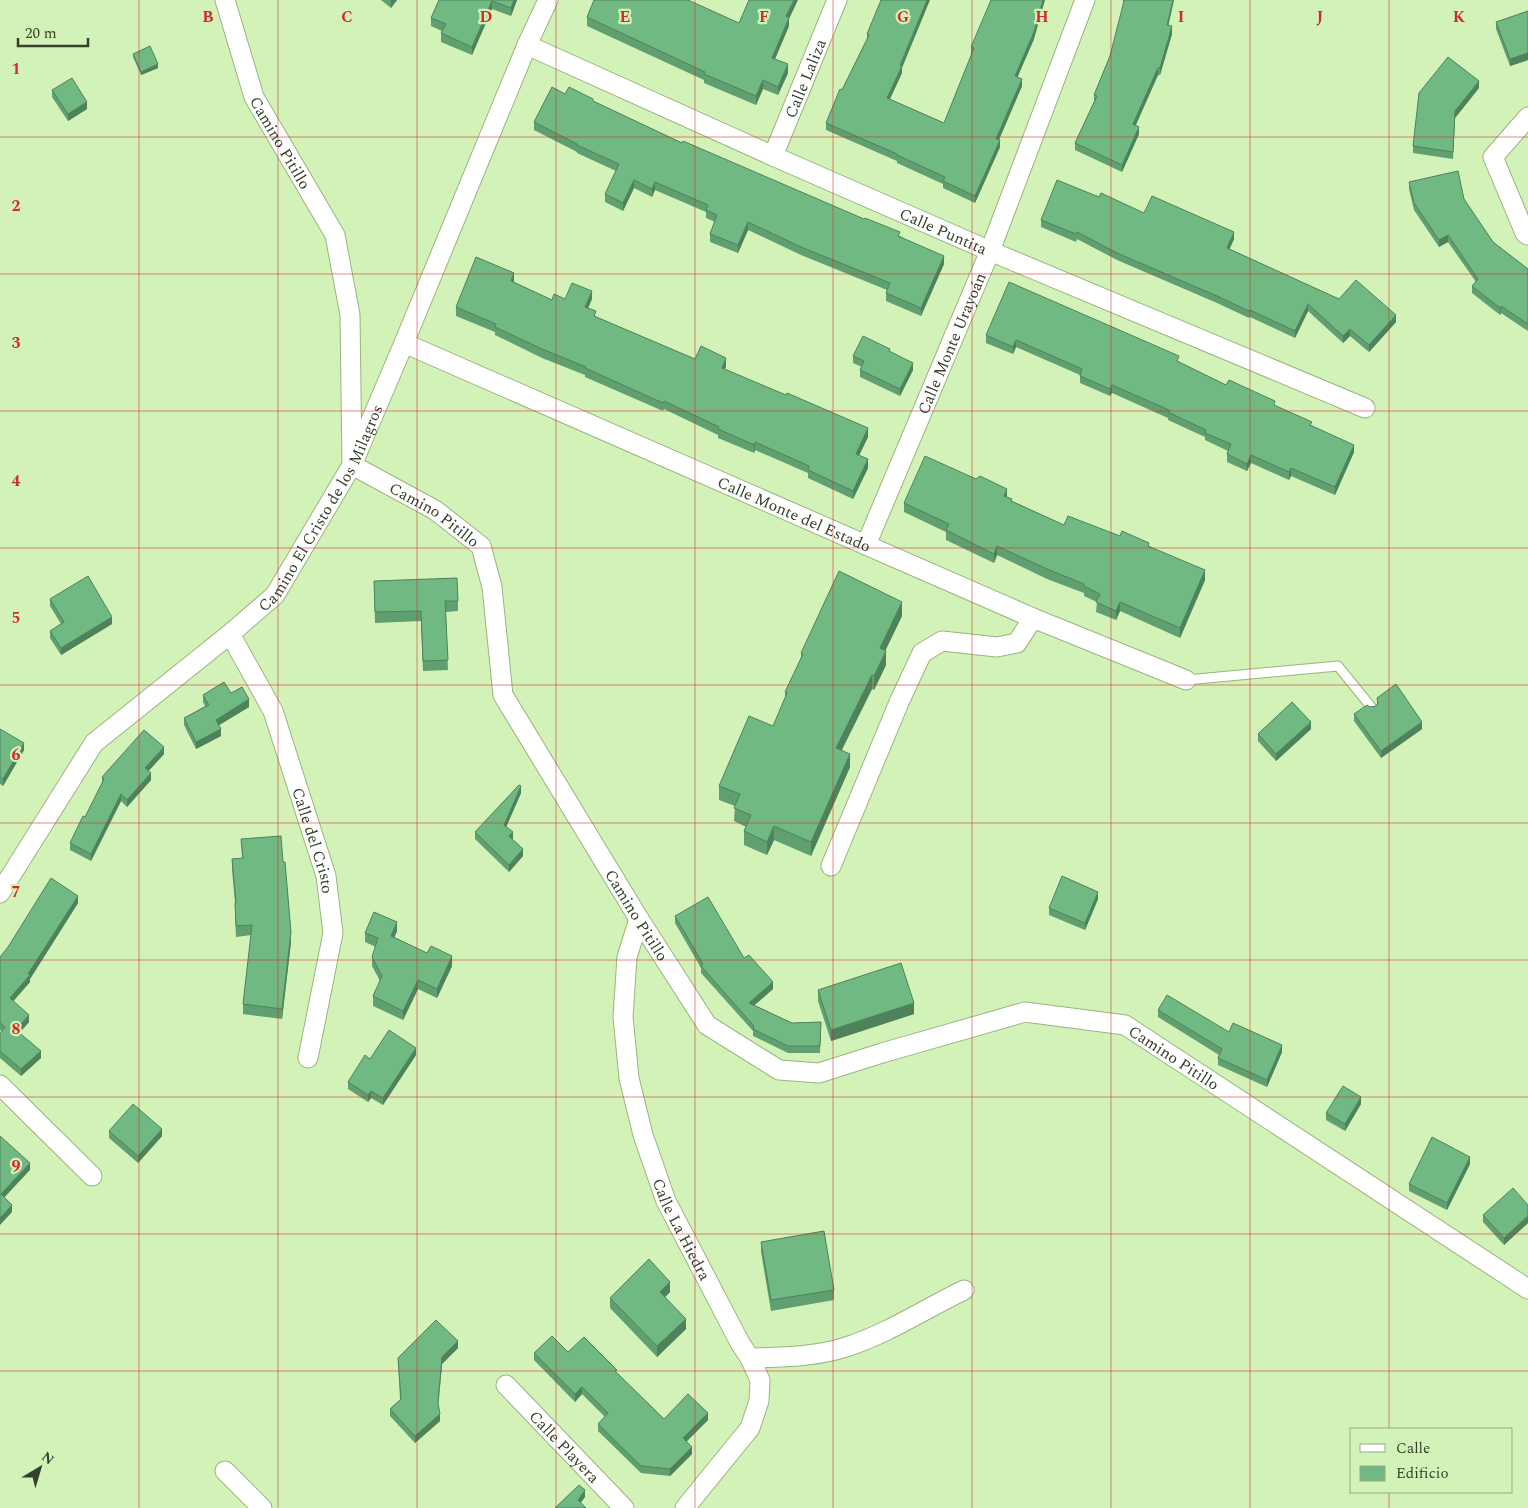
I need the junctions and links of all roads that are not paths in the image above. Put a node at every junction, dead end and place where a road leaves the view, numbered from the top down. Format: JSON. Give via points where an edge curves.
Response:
{"nodes":[{"id":1,"x":225,"y":0,"type":"edge"},
{"id":2,"x":548,"y":0,"type":"edge"},
{"id":3,"x":837,"y":0,"type":"edge"},
{"id":4,"x":1085,"y":0,"type":"edge"},
{"id":5,"x":527,"y":45,"type":"junction"},
{"id":6,"x":1528,"y":117,"type":"edge"},
{"id":7,"x":773,"y":156,"type":"junction"},
{"id":8,"x":1528,"y":235,"type":"edge"},
{"id":9,"x":990,"y":251,"type":"junction"},
{"id":10,"x":404,"y":343,"type":"junction"},
{"id":11,"x":1365,"y":408,"type":"dead end"},
{"id":12,"x":352,"y":465,"type":"junction"},
{"id":13,"x":866,"y":545,"type":"junction"},
{"id":14,"x":1033,"y":618,"type":"junction"},
{"id":15,"x":230,"y":634,"type":"junction"},
{"id":16,"x":1186,"y":680,"type":"joint"},
{"id":17,"x":1372,"y":708,"type":"edge"},
{"id":18,"x":831,"y":866,"type":"dead end"},
{"id":19,"x":0,"y":893,"type":"edge"},
{"id":20,"x":639,"y":919,"type":"junction"},
{"id":21,"x":308,"y":1058,"type":"dead end"},
{"id":22,"x":0,"y":1085,"type":"edge"},
{"id":23,"x":92,"y":1176,"type":"dead end"},
{"id":24,"x":1528,"y":1289,"type":"edge"},
{"id":25,"x":964,"y":1290,"type":"dead end"},
{"id":26,"x":750,"y":1358,"type":"junction"},
{"id":27,"x":506,"y":1385,"type":"dead end"},
{"id":28,"x":225,"y":1471,"type":"dead end"},
{"id":29,"x":262,"y":1508,"type":"edge"},
{"id":30,"x":624,"y":1508,"type":"edge"},
{"id":31,"x":685,"y":1508,"type":"edge"}],
"edges":[{"from":1,"to":12,"type":"street","name":"Camino Pitillo","via":[[254,97],[335,235],[350,316]]},
{"from":2,"to":5,"type":"street","name":"Camino El Cristo de los Milagros"},
{"from":3,"to":7,"type":"street","name":"Calle Laliza"},
{"from":4,"to":9,"type":"street","name":"Calle Monte Urayoán"},
{"from":5,"to":7,"type":"street","name":"Calle Puntita"},
{"from":5,"to":10,"type":"street","name":"Camino El Cristo de los Milagros"},
{"from":6,"to":8,"type":"street","via":[[1493,157]]},
{"from":7,"to":9,"type":"street","name":"Calle Puntita"},
{"from":9,"to":11,"type":"street","name":"Calle Puntita"},
{"from":9,"to":13,"type":"street","name":"Calle Monte Urayoán"},
{"from":10,"to":12,"type":"street","name":"Camino El Cristo de los Milagros"},
{"from":10,"to":13,"type":"street","name":"Calle Monte del Estado"},
{"from":12,"to":15,"type":"street","name":"Camino El Cristo de los Milagros","via":[[275,595]]},
{"from":12,"to":20,"type":"street","name":"Camino Pitillo","via":[[435,510],[482,546],[492,587],[503,695]]},
{"from":13,"to":14,"type":"street","name":"Calle Monte del Estado"},
{"from":14,"to":16,"type":"street","name":"Calle Monte del Estado"},
{"from":14,"to":18,"type":"street","via":[[1017,643],[996,647],[942,641],[922,653]]},
{"from":15,"to":19,"type":"street","name":"Camino El Cristo de los Milagros","via":[[94,743]]},
{"from":15,"to":21,"type":"street","name":"Calle del Cristo","via":[[273,711],[326,876],[333,933]]},
{"from":16,"to":17,"type":"lane","via":[[1338,666]]},
{"from":20,"to":24,"type":"street","name":"Camino Pitillo","via":[[707,1025],[779,1070],[819,1073],[1025,1012],[1125,1024]]},
{"from":20,"to":26,"type":"street","name":"Calle La Hiedra","via":[[627,957],[623,1017],[629,1078],[643,1135],[666,1201]]},
{"from":22,"to":23,"type":"street"},
{"from":25,"to":26,"type":"street","via":[[880,1334],[844,1348]]},
{"from":26,"to":31,"type":"street","name":"Calle La Hiedra","via":[[760,1380],[759,1402],[750,1428]]},
{"from":27,"to":30,"type":"street","name":"Calle Playera"},
{"from":28,"to":29,"type":"street"}]}
